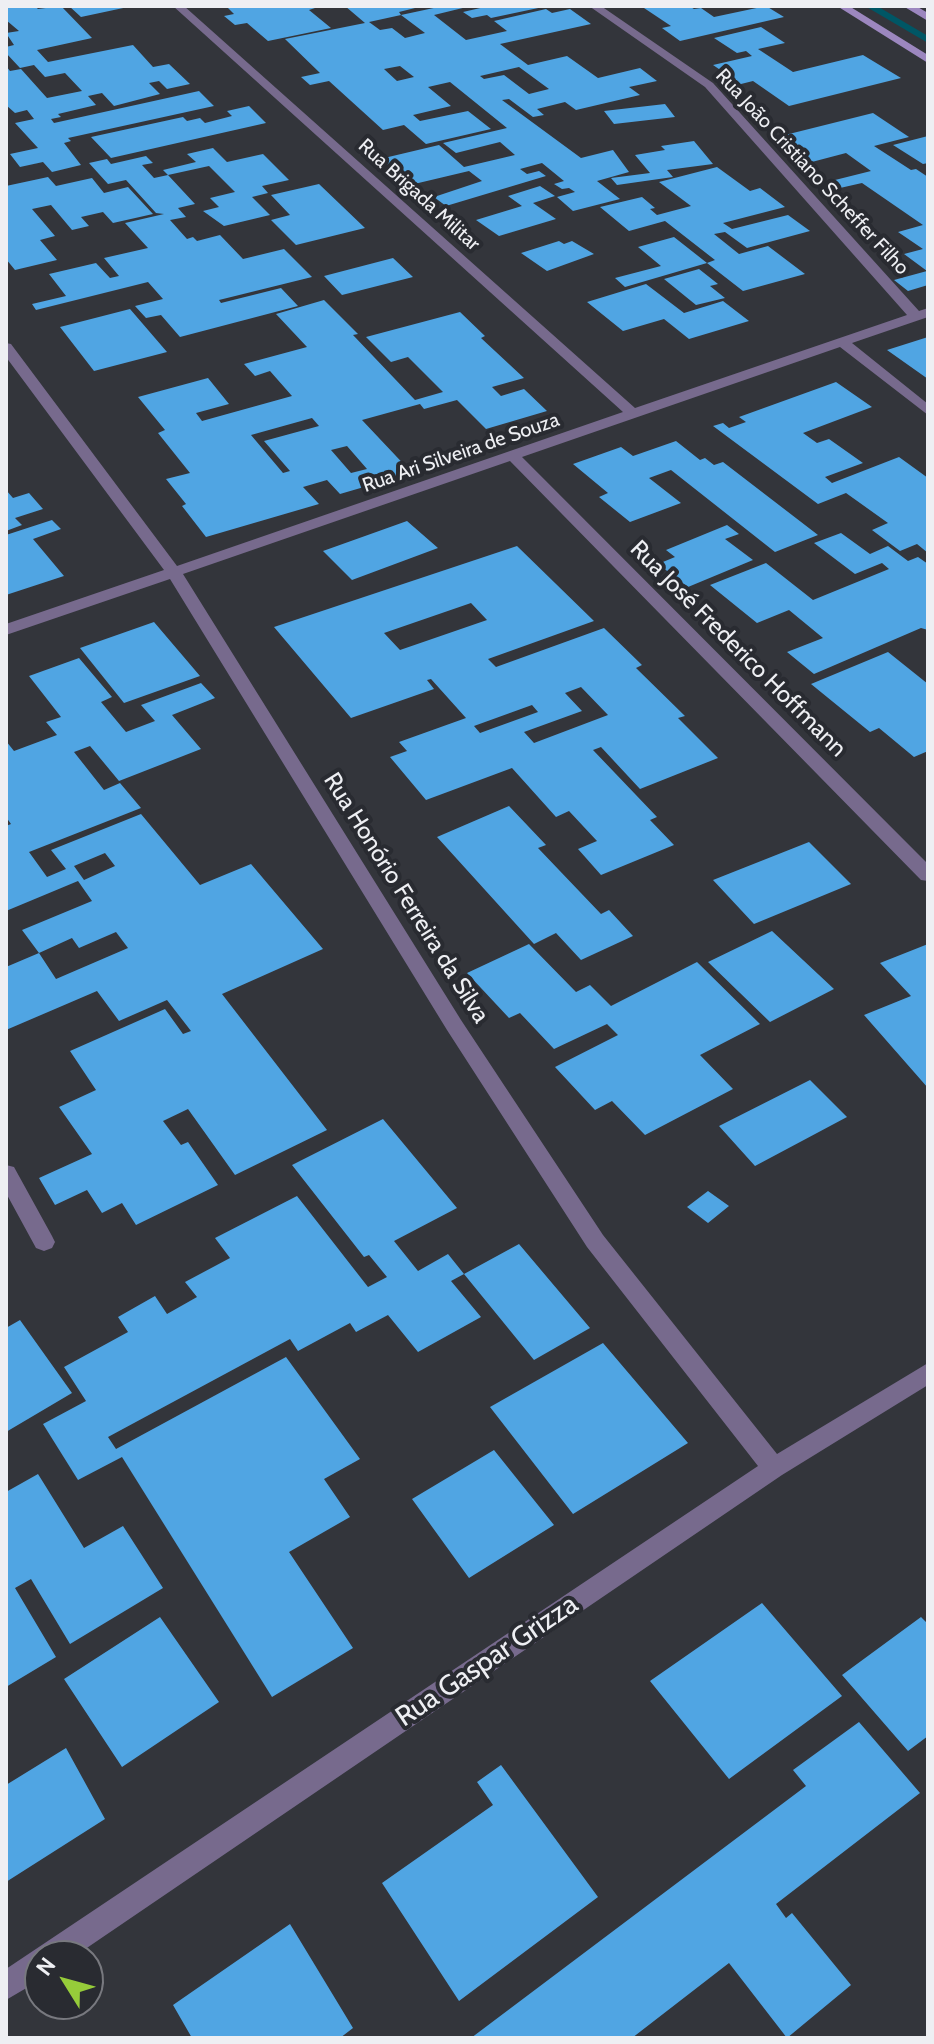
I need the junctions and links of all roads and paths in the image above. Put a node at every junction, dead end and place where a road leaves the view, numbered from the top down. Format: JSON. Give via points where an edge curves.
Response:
{"nodes":[{"id":1,"x":178,"y":6,"type":"edge"},
{"id":2,"x":594,"y":6,"type":"edge"},
{"id":3,"x":842,"y":6,"type":"edge"},
{"id":4,"x":908,"y":6,"type":"edge"},
{"id":5,"x":928,"y":18,"type":"edge"},
{"id":6,"x":928,"y":60,"type":"edge"},
{"id":7,"x":922,"y":314,"type":"edge"},
{"id":8,"x":843,"y":343,"type":"junction"},
{"id":9,"x":6,"y":347,"type":"edge"},
{"id":10,"x":928,"y":411,"type":"edge"},
{"id":11,"x":633,"y":414,"type":"junction"},
{"id":12,"x":514,"y":457,"type":"junction"},
{"id":13,"x":174,"y":572,"type":"junction"},
{"id":14,"x":6,"y":630,"type":"edge"},
{"id":15,"x":928,"y":875,"type":"edge"},
{"id":16,"x":6,"y":1173,"type":"edge"},
{"id":17,"x":44,"y":1242,"type":"dead end"},
{"id":18,"x":928,"y":1373,"type":"edge"},
{"id":19,"x":774,"y":1468,"type":"junction"},
{"id":20,"x":74,"y":1940,"type":"edge"},
{"id":21,"x":24,"y":1974,"type":"edge"},
{"id":22,"x":6,"y":1986,"type":"edge"}],
"edges":[{"from":1,"to":11,"type":"street","name":"Rua Brigada Militar"},
{"from":2,"to":7,"type":"street","name":"Rua João Cristiano Scheffer Filho","via":[[709,85]]},
{"from":3,"to":6,"type":"main road"},
{"from":4,"to":5,"type":"main road"},
{"from":7,"to":8,"type":"street","name":"Rua Ari Silveira de Souza"},
{"from":8,"to":10,"type":"street"},
{"from":8,"to":11,"type":"street","name":"Rua Ari Silveira de Souza"},
{"from":9,"to":13,"type":"street","name":"Rua Honório Ferreira da Silva"},
{"from":11,"to":12,"type":"street","name":"Rua Ari Silveira de Souza"},
{"from":12,"to":13,"type":"street","name":"Rua Ari Silveira de Souza"},
{"from":12,"to":15,"type":"street","name":"Rua José Frederico Hoffmann"},
{"from":13,"to":14,"type":"street","name":"Rua Ari Silveira de Souza"},
{"from":13,"to":19,"type":"street","name":"Rua Honório Ferreira da Silva","via":[[454,1025],[595,1241]]},
{"from":16,"to":17,"type":"street"},
{"from":18,"to":19,"type":"street","name":"Rua Gaspar Grizza"},
{"from":19,"to":20,"type":"street","name":"Rua Gaspar Grizza"},
{"from":21,"to":22,"type":"street"}]}
